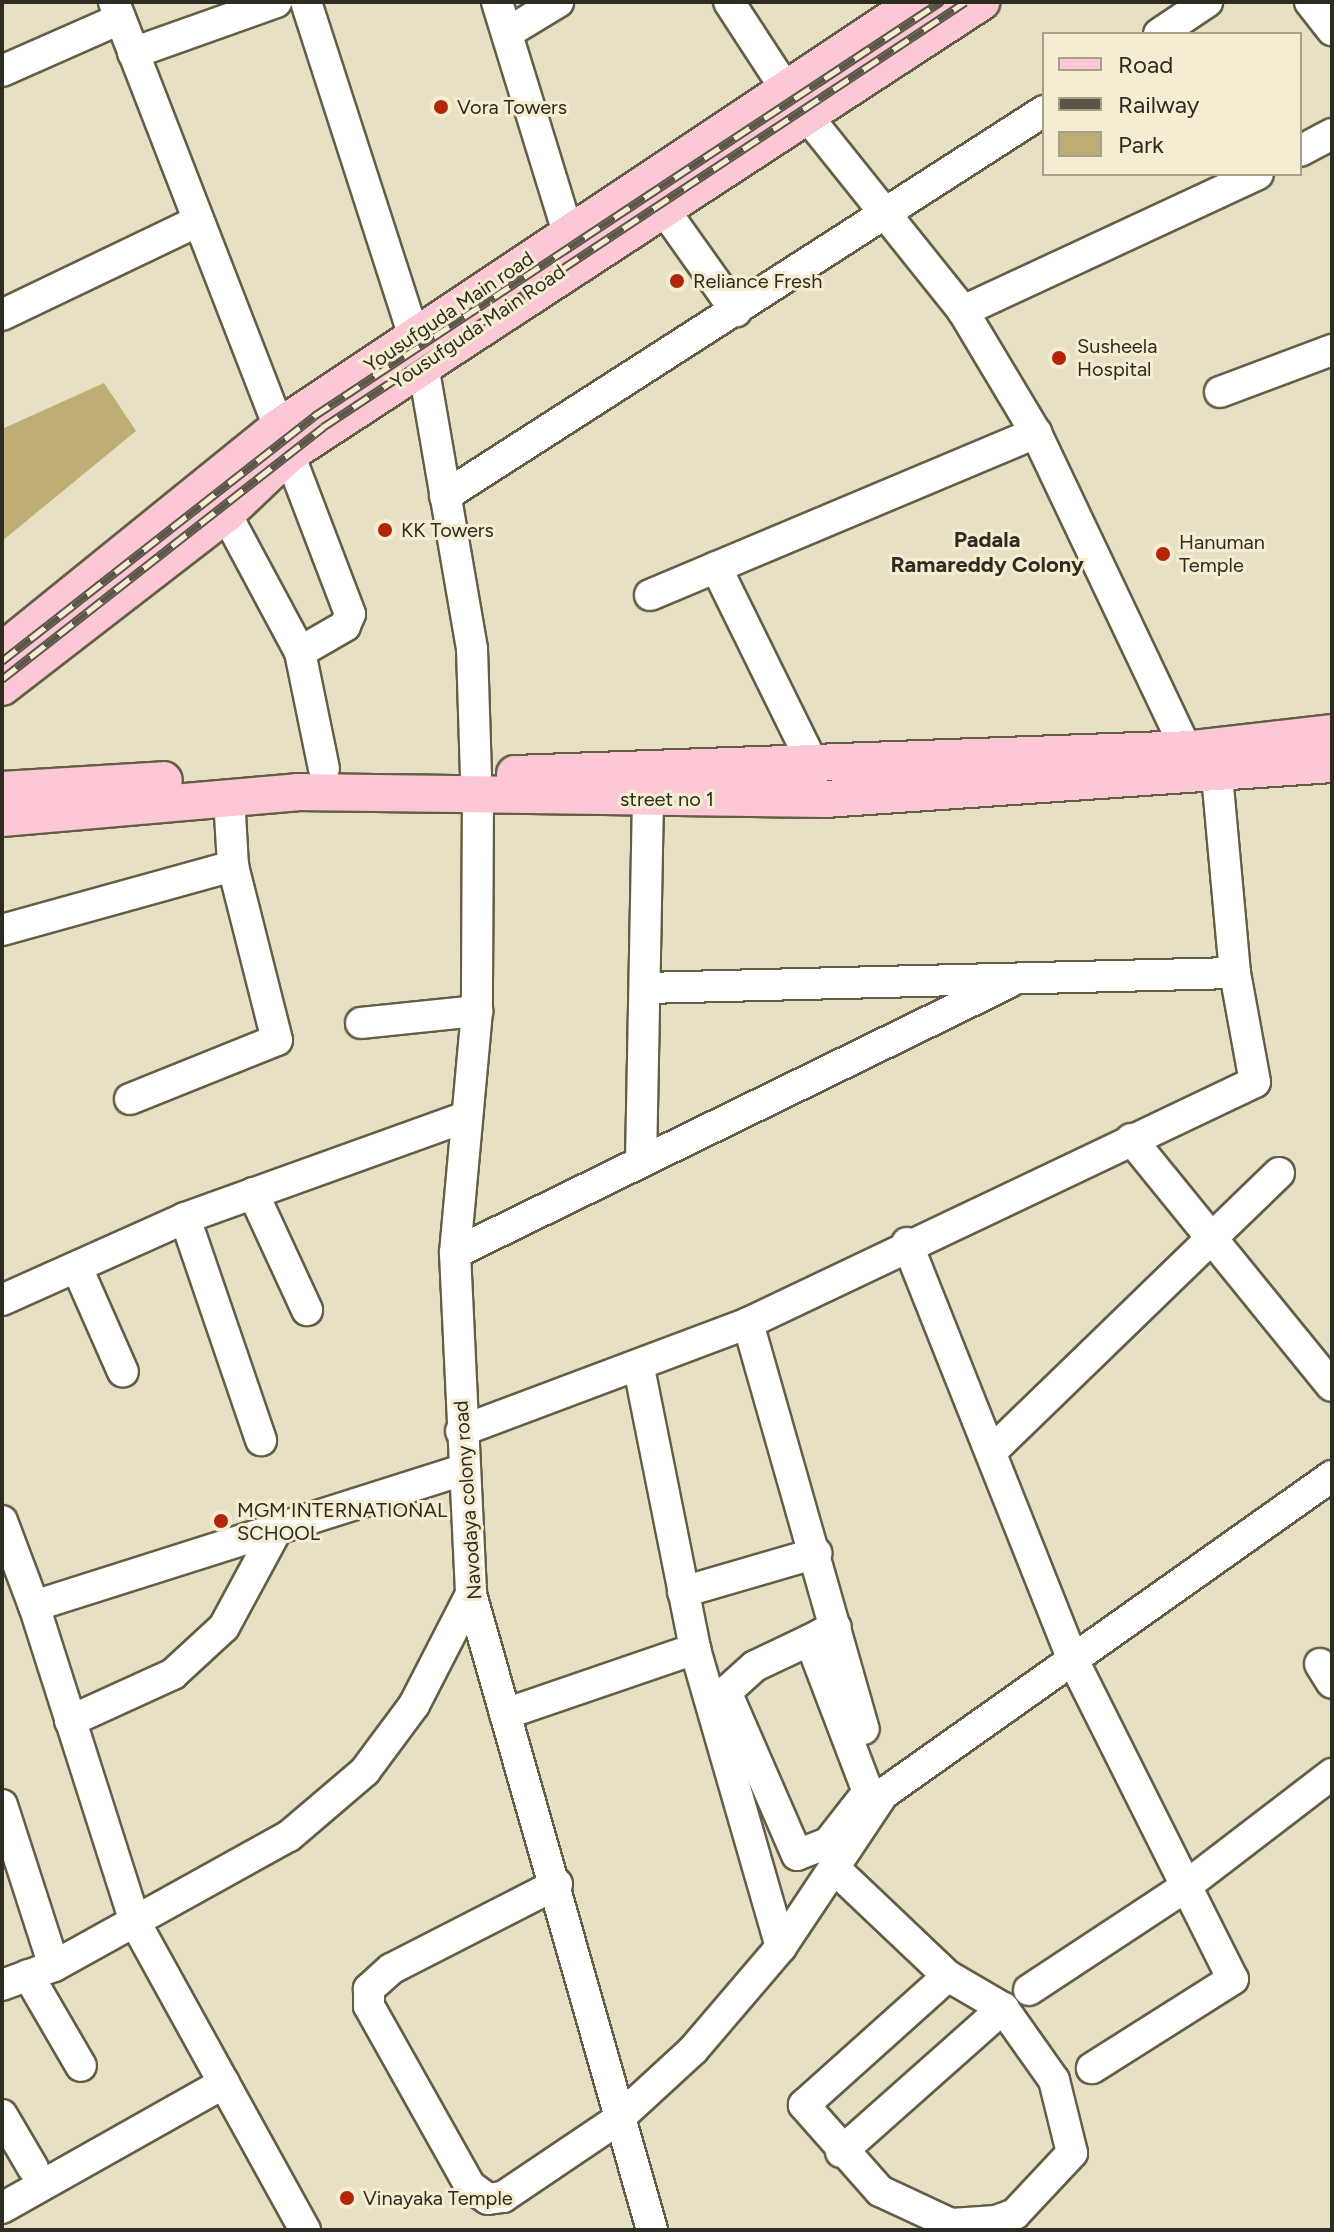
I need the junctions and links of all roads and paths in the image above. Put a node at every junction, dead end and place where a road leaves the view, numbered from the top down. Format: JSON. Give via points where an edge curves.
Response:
{"nodes":[{"id":1,"x":276,"y":2,"type":"edge"},
{"id":2,"x":306,"y":2,"type":"edge"},
{"id":3,"x":497,"y":2,"type":"edge"},
{"id":4,"x":558,"y":2,"type":"edge"},
{"id":5,"x":729,"y":2,"type":"edge"},
{"id":6,"x":917,"y":2,"type":"edge"},
{"id":7,"x":981,"y":2,"type":"edge"},
{"id":8,"x":1207,"y":2,"type":"edge"},
{"id":9,"x":1310,"y":2,"type":"edge"},
{"id":10,"x":117,"y":10,"type":"edge"},
{"id":11,"x":1332,"y":30,"type":"edge"},
{"id":12,"x":1162,"y":32,"type":"edge"},
{"id":13,"x":507,"y":33,"type":"junction"},
{"id":14,"x":133,"y":53,"type":"junction"},
{"id":15,"x":2,"y":71,"type":"edge"},
{"id":16,"x":798,"y":104,"type":"junction"},
{"id":17,"x":1042,"y":112,"type":"edge"},
{"id":18,"x":1332,"y":134,"type":"edge"},
{"id":19,"x":1302,"y":150,"type":"edge"},
{"id":20,"x":1249,"y":176,"type":"edge"},
{"id":21,"x":662,"y":207,"type":"junction"},
{"id":22,"x":886,"y":215,"type":"junction"},
{"id":23,"x":196,"y":222,"type":"junction"},
{"id":24,"x":568,"y":233,"type":"junction"},
{"id":25,"x":736,"y":311,"type":"junction"},
{"id":26,"x":963,"y":311,"type":"junction"},
{"id":27,"x":2,"y":315,"type":"edge"},
{"id":28,"x":417,"y":350,"type":"junction"},
{"id":29,"x":1332,"y":350,"type":"edge"},
{"id":30,"x":1220,"y":392,"type":"dead end"},
{"id":31,"x":1036,"y":433,"type":"junction"},
{"id":32,"x":284,"y":440,"type":"junction"},
{"id":33,"x":445,"y":496,"type":"junction"},
{"id":34,"x":226,"y":514,"type":"junction"},
{"id":35,"x":716,"y":567,"type":"junction"},
{"id":36,"x":650,"y":595,"type":"dead end"},
{"id":37,"x":2,"y":651,"type":"edge"},
{"id":38,"x":300,"y":652,"type":"junction"},
{"id":39,"x":2,"y":687,"type":"edge"},
{"id":40,"x":1332,"y":733,"type":"edge"},
{"id":41,"x":812,"y":762,"type":"junction"},
{"id":42,"x":1332,"y":764,"type":"edge"},
{"id":43,"x":1202,"y":767,"type":"junction"},
{"id":44,"x":324,"y":769,"type":"junction"},
{"id":45,"x":266,"y":784,"type":"junction"},
{"id":46,"x":477,"y":785,"type":"junction"},
{"id":47,"x":2,"y":790,"type":"edge"},
{"id":48,"x":229,"y":797,"type":"junction"},
{"id":49,"x":648,"y":800,"type":"junction"},
{"id":50,"x":2,"y":818,"type":"edge"},
{"id":51,"x":233,"y":866,"type":"junction"},
{"id":52,"x":2,"y":930,"type":"edge"},
{"id":53,"x":1235,"y":973,"type":"junction"},
{"id":54,"x":1010,"y":982,"type":"junction"},
{"id":55,"x":645,"y":988,"type":"junction"},
{"id":56,"x":477,"y":1011,"type":"junction"},
{"id":57,"x":361,"y":1023,"type":"dead end"},
{"id":58,"x":130,"y":1099,"type":"dead end"},
{"id":59,"x":463,"y":1118,"type":"junction"},
{"id":60,"x":1131,"y":1139,"type":"junction"},
{"id":61,"x":641,"y":1162,"type":"junction"},
{"id":62,"x":1279,"y":1173,"type":"dead end"},
{"id":63,"x":253,"y":1193,"type":"junction"},
{"id":64,"x":185,"y":1218,"type":"junction"},
{"id":65,"x":1208,"y":1239,"type":"junction"},
{"id":66,"x":907,"y":1243,"type":"junction"},
{"id":67,"x":455,"y":1253,"type":"junction"},
{"id":68,"x":78,"y":1270,"type":"junction"},
{"id":69,"x":2,"y":1300,"type":"edge"},
{"id":70,"x":307,"y":1310,"type":"dead end"},
{"id":71,"x":748,"y":1323,"type":"junction"},
{"id":72,"x":639,"y":1368,"type":"junction"},
{"id":73,"x":123,"y":1372,"type":"dead end"},
{"id":74,"x":1332,"y":1386,"type":"edge"},
{"id":75,"x":461,"y":1431,"type":"junction"},
{"id":76,"x":261,"y":1440,"type":"dead end"},
{"id":77,"x":991,"y":1452,"type":"junction"},
{"id":78,"x":463,"y":1470,"type":"junction"},
{"id":79,"x":1332,"y":1476,"type":"edge"},
{"id":80,"x":2,"y":1521,"type":"edge"},
{"id":81,"x":276,"y":1531,"type":"junction"},
{"id":82,"x":816,"y":1553,"type":"junction"},
{"id":83,"x":683,"y":1592,"type":"junction"},
{"id":84,"x":471,"y":1594,"type":"junction"},
{"id":85,"x":34,"y":1606,"type":"junction"},
{"id":86,"x":823,"y":1633,"type":"junction"},
{"id":87,"x":695,"y":1649,"type":"junction"},
{"id":88,"x":1072,"y":1658,"type":"junction"},
{"id":89,"x":505,"y":1714,"type":"junction"},
{"id":90,"x":70,"y":1721,"type":"junction"},
{"id":91,"x":1332,"y":1774,"type":"edge"},
{"id":92,"x":883,"y":1794,"type":"junction"},
{"id":93,"x":2,"y":1805,"type":"edge"},
{"id":94,"x":834,"y":1868,"type":"junction"},
{"id":95,"x":557,"y":1884,"type":"junction"},
{"id":96,"x":1182,"y":1889,"type":"junction"},
{"id":97,"x":135,"y":1922,"type":"junction"},
{"id":98,"x":781,"y":1947,"type":"junction"},
{"id":99,"x":28,"y":1975,"type":"edge"},
{"id":100,"x":948,"y":1976,"type":"junction"},
{"id":101,"x":1029,"y":1990,"type":"dead end"},
{"id":102,"x":1003,"y":2008,"type":"junction"},
{"id":103,"x":81,"y":2066,"type":"dead end"},
{"id":104,"x":1092,"y":2068,"type":"dead end"},
{"id":105,"x":224,"y":2083,"type":"junction"},
{"id":106,"x":2,"y":2115,"type":"edge"},
{"id":107,"x":617,"y":2120,"type":"junction"},
{"id":108,"x":841,"y":2152,"type":"junction"},
{"id":109,"x":33,"y":2168,"type":"dead end"},
{"id":110,"x":2,"y":2208,"type":"edge"},
{"id":111,"x":298,"y":2227,"type":"edge"},
{"id":112,"x":652,"y":2230,"type":"edge"}],
"edges":[{"from":1,"to":14,"type":"street"},
{"from":2,"to":28,"type":"street","name":"Navodaya colony road"},
{"from":3,"to":13,"type":"street"},
{"from":4,"to":13,"type":"street"},
{"from":5,"to":16,"type":"street"},
{"from":6,"to":16,"type":"main road","name":"Yousufguda Main road"},
{"from":7,"to":16,"type":"main road","name":"Yousufguda Main Road"},
{"from":8,"to":12,"type":"street"},
{"from":9,"to":11,"type":"street"},
{"from":10,"to":14,"type":"street"},
{"from":10,"to":15,"type":"street"},
{"from":13,"to":24,"type":"street"},
{"from":14,"to":23,"type":"street"},
{"from":16,"to":21,"type":"main road","name":"Yousufguda Main Road"},
{"from":16,"to":22,"type":"street"},
{"from":16,"to":24,"type":"main road","name":"Yousufguda Main road"},
{"from":17,"to":22,"type":"street"},
{"from":18,"to":19,"type":"street"},
{"from":20,"to":26,"type":"street"},
{"from":21,"to":25,"type":"street"},
{"from":21,"to":28,"type":"main road","name":"Yousufguda Main Road"},
{"from":22,"to":25,"type":"street"},
{"from":22,"to":26,"type":"street"},
{"from":23,"to":27,"type":"street"},
{"from":23,"to":32,"type":"street"},
{"from":24,"to":28,"type":"main road","name":"Yousufguda Main road"},
{"from":25,"to":33,"type":"street"},
{"from":26,"to":31,"type":"street"},
{"from":28,"to":32,"type":"main road","name":"Yousufguda Main Road"},
{"from":28,"to":33,"type":"street","name":"Navodaya colony road"},
{"from":29,"to":30,"type":"street"},
{"from":31,"to":35,"type":"street"},
{"from":31,"to":43,"type":"street"},
{"from":32,"to":34,"type":"main road","name":"Yousufguda Main Road"},
{"from":32,"to":37,"type":"main road"},
{"from":32,"to":38,"type":"street","via":[[350,614],[345,626]]},
{"from":33,"to":46,"type":"street","name":"Navodaya colony road","via":[[472,649]]},
{"from":34,"to":38,"type":"street"},
{"from":34,"to":39,"type":"main road","name":"Yousufguda Main Road"},
{"from":35,"to":36,"type":"street"},
{"from":35,"to":41,"type":"street"},
{"from":38,"to":44,"type":"street"},
{"from":40,"to":43,"type":"main road","name":"street no 1"},
{"from":41,"to":43,"type":"main road","name":"street no 1"},
{"from":41,"to":46,"type":"main road","name":"street no 1"},
{"from":42,"to":43,"type":"main road","name":"street no 1"},
{"from":43,"to":49,"type":"main road","name":"street no 1","via":[[825,799]]},
{"from":43,"to":53,"type":"street"},
{"from":44,"to":45,"type":"main road","name":"street no 1"},
{"from":44,"to":46,"type":"main road","name":"street no 1"},
{"from":45,"to":46,"type":"main road","name":"street no 1"},
{"from":45,"to":47,"type":"main road","name":"street no 1"},
{"from":45,"to":48,"type":"main road","name":"street no 1"},
{"from":46,"to":49,"type":"main road","name":"street no 1"},
{"from":46,"to":56,"type":"street","name":"Navodaya colony road"},
{"from":48,"to":50,"type":"main road","name":"street no 1"},
{"from":48,"to":51,"type":"street"},
{"from":49,"to":55,"type":"street"},
{"from":51,"to":52,"type":"street"},
{"from":51,"to":58,"type":"street","via":[[277,1040]]},
{"from":53,"to":54,"type":"street"},
{"from":53,"to":60,"type":"street","via":[[1255,1082]]},
{"from":54,"to":55,"type":"street"},
{"from":54,"to":61,"type":"street"},
{"from":55,"to":61,"type":"street"},
{"from":56,"to":57,"type":"street"},
{"from":56,"to":59,"type":"street","name":"Navodaya colony road"},
{"from":59,"to":63,"type":"street"},
{"from":59,"to":67,"type":"street","name":"Navodaya colony road"},
{"from":60,"to":65,"type":"street"},
{"from":60,"to":66,"type":"street"},
{"from":61,"to":67,"type":"street"},
{"from":62,"to":65,"type":"street"},
{"from":63,"to":64,"type":"street"},
{"from":63,"to":70,"type":"street"},
{"from":64,"to":68,"type":"street"},
{"from":64,"to":76,"type":"street"},
{"from":65,"to":74,"type":"street"},
{"from":65,"to":77,"type":"street"},
{"from":66,"to":71,"type":"street"},
{"from":66,"to":77,"type":"street"},
{"from":67,"to":75,"type":"street","name":"Navodaya colony road"},
{"from":68,"to":69,"type":"street"},
{"from":68,"to":73,"type":"street"},
{"from":71,"to":72,"type":"street"},
{"from":71,"to":82,"type":"street"},
{"from":72,"to":75,"type":"street"},
{"from":72,"to":83,"type":"street"},
{"from":75,"to":78,"type":"street","name":"Navodaya colony road"},
{"from":77,"to":88,"type":"street"},
{"from":78,"to":81,"type":"street"},
{"from":78,"to":84,"type":"street","name":"Navodaya colony road"},
{"from":79,"to":88,"type":"street"},
{"from":80,"to":85,"type":"street"},
{"from":81,"to":85,"type":"street"},
{"from":81,"to":90,"type":"street","via":[[224,1627],[173,1674]]},
{"from":82,"to":83,"type":"street"},
{"from":82,"to":86,"type":"street"},
{"from":83,"to":87,"type":"street"},
{"from":84,"to":89,"type":"street","name":"Navodaya colony road"},
{"from":84,"to":97,"type":"street","via":[[414,1705],[365,1771],[289,1836]]},
{"from":85,"to":90,"type":"street"},
{"from":86,"to":86,"type":"street","via":[[755,1666],[726,1692],[797,1855],[828,1843],[868,1792]]},
{"from":86,"to":92,"type":"street"},
{"from":87,"to":89,"type":"street"},
{"from":87,"to":98,"type":"street"},
{"from":88,"to":92,"type":"street"},
{"from":88,"to":96,"type":"street"},
{"from":89,"to":95,"type":"street","name":"Navodaya colony road"},
{"from":90,"to":97,"type":"street"},
{"from":91,"to":96,"type":"street"},
{"from":92,"to":94,"type":"street"},
{"from":93,"to":99,"type":"street"},
{"from":94,"to":98,"type":"street"},
{"from":94,"to":100,"type":"street"},
{"from":95,"to":107,"type":"street","name":"Navodaya colony road"},
{"from":95,"to":107,"type":"street","via":[[391,1969],[369,1989],[369,2006],[470,2186],[488,2199],[503,2197]]},
{"from":96,"to":101,"type":"street"},
{"from":96,"to":104,"type":"street","via":[[1233,1983]]},
{"from":97,"to":99,"type":"street"},
{"from":97,"to":105,"type":"street"},
{"from":98,"to":107,"type":"street","via":[[693,2050]]},
{"from":99,"to":103,"type":"street"},
{"from":100,"to":102,"type":"street"},
{"from":100,"to":108,"type":"street","via":[[804,2105]]},
{"from":102,"to":108,"type":"street"},
{"from":102,"to":108,"type":"street","via":[[1054,2080],[1073,2135],[1065,2166],[1015,2214],[951,2224],[880,2191]]},
{"from":105,"to":110,"type":"street"},
{"from":105,"to":111,"type":"street"},
{"from":106,"to":109,"type":"street"},
{"from":107,"to":112,"type":"street","name":"Navodaya colony road"}]}
